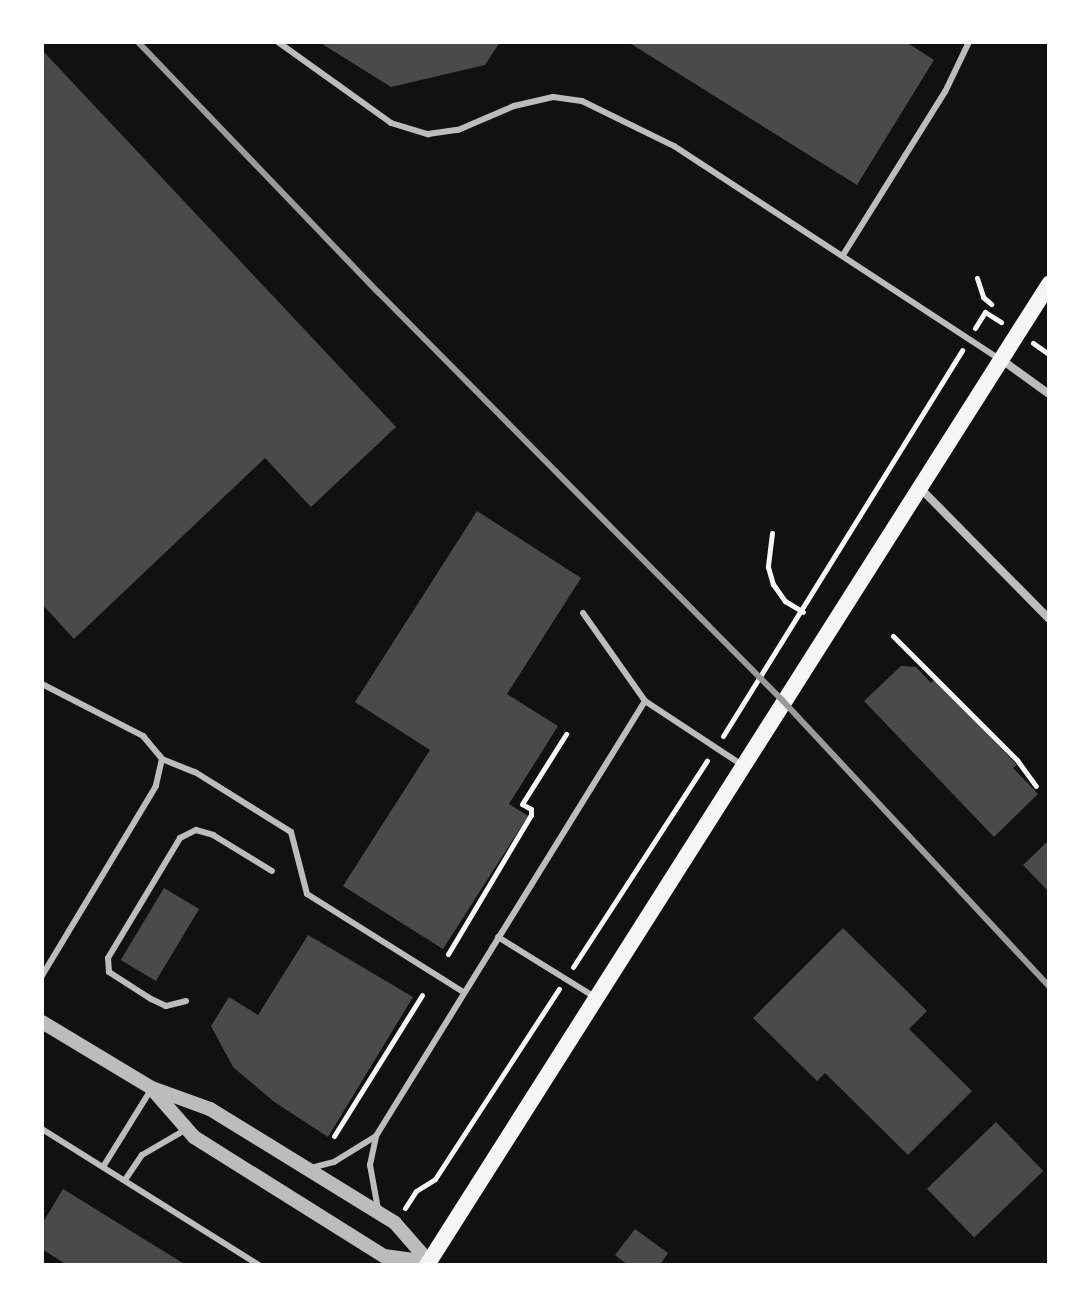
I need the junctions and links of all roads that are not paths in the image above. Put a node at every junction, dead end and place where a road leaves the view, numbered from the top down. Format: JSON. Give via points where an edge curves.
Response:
{"nodes":[{"id":1,"x":278,"y":42,"type":"edge"},
{"id":2,"x":969,"y":42,"type":"edge"},
{"id":3,"x":843,"y":255,"type":"junction"},
{"id":4,"x":1049,"y":284,"type":"edge"},
{"id":5,"x":1002,"y":360,"type":"junction"},
{"id":6,"x":1049,"y":394,"type":"edge"},
{"id":7,"x":922,"y":490,"type":"junction"},
{"id":8,"x":583,"y":613,"type":"dead end"},
{"id":9,"x":1049,"y":619,"type":"edge"},
{"id":10,"x":42,"y":684,"type":"edge"},
{"id":11,"x":645,"y":701,"type":"junction"},
{"id":12,"x":162,"y":759,"type":"junction"},
{"id":13,"x":743,"y":766,"type":"junction"},
{"id":14,"x":272,"y":871,"type":"dead end"},
{"id":15,"x":498,"y":937,"type":"junction"},
{"id":16,"x":42,"y":976,"type":"edge"},
{"id":17,"x":463,"y":992,"type":"junction"},
{"id":18,"x":597,"y":999,"type":"junction"},
{"id":19,"x":186,"y":1001,"type":"dead end"},
{"id":20,"x":42,"y":1022,"type":"edge"},
{"id":21,"x":152,"y":1088,"type":"junction"},
{"id":22,"x":42,"y":1129,"type":"edge"},
{"id":23,"x":187,"y":1129,"type":"junction"},
{"id":24,"x":376,"y":1136,"type":"junction"},
{"id":25,"x":103,"y":1167,"type":"junction"},
{"id":26,"x":308,"y":1169,"type":"junction"},
{"id":27,"x":125,"y":1180,"type":"junction"},
{"id":28,"x":379,"y":1213,"type":"junction"},
{"id":29,"x":428,"y":1263,"type":"edge"},
{"id":30,"x":259,"y":1265,"type":"edge"}],
"edges":[{"from":1,"to":3,"type":"lane","via":[[391,123],[428,134],[458,130],[514,106],[553,97],[582,101],[674,146]]},
{"from":2,"to":3,"type":"lane","via":[[945,92]]},
{"from":3,"to":5,"type":"lane"},
{"from":4,"to":5,"type":"main road"},
{"from":5,"to":6,"type":"street"},
{"from":5,"to":7,"type":"main road"},
{"from":7,"to":9,"type":"street"},
{"from":7,"to":13,"type":"main road"},
{"from":8,"to":11,"type":"lane"},
{"from":10,"to":12,"type":"lane","via":[[143,736]]},
{"from":11,"to":13,"type":"lane"},
{"from":11,"to":15,"type":"lane"},
{"from":12,"to":16,"type":"lane","via":[[156,786]]},
{"from":12,"to":17,"type":"lane","via":[[195,772],[291,832],[307,894]]},
{"from":13,"to":18,"type":"main road"},
{"from":14,"to":19,"type":"lane","via":[[213,835],[196,830],[180,838],[108,958],[109,972],[151,999],[166,1006]]},
{"from":15,"to":17,"type":"lane"},
{"from":15,"to":18,"type":"lane"},
{"from":17,"to":24,"type":"lane"},
{"from":18,"to":29,"type":"main road"},
{"from":20,"to":21,"type":"street"},
{"from":21,"to":23,"type":"street"},
{"from":21,"to":25,"type":"lane"},
{"from":21,"to":26,"type":"street","via":[[210,1109]]},
{"from":22,"to":25,"type":"lane"},
{"from":23,"to":27,"type":"lane","via":[[142,1155]]},
{"from":23,"to":29,"type":"street","via":[[384,1256]]},
{"from":24,"to":26,"type":"lane","via":[[334,1162]]},
{"from":24,"to":28,"type":"lane","via":[[370,1165]]},
{"from":25,"to":27,"type":"lane"},
{"from":26,"to":28,"type":"street"},
{"from":27,"to":30,"type":"lane"},
{"from":28,"to":29,"type":"street","via":[[402,1227]]}]}
